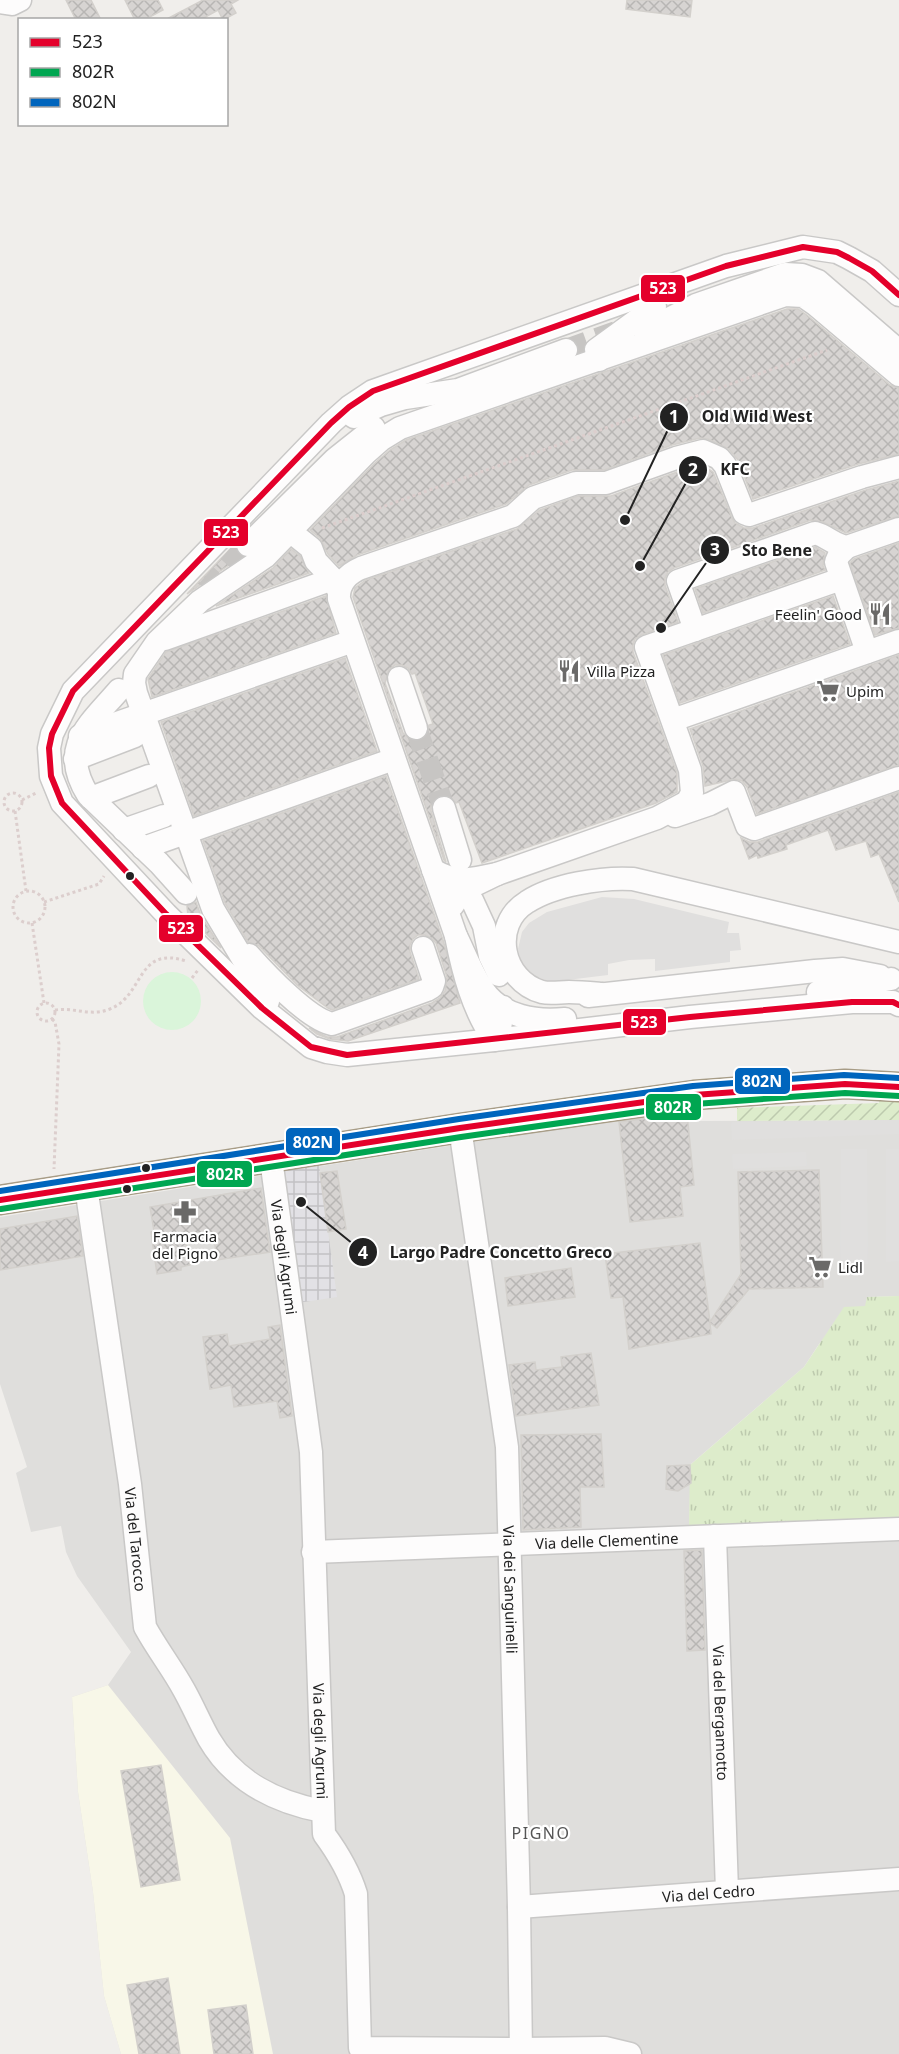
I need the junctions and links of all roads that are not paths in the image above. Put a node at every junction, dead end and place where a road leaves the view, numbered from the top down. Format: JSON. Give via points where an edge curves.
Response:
{"nodes":[{"id":1,"x":20,"y":0,"type":"edge"},
{"id":2,"x":0,"y":2,"type":"edge"},
{"id":3,"x":763,"y":258,"type":"junction"},
{"id":4,"x":826,"y":276,"type":"dead end"},
{"id":5,"x":899,"y":295,"type":"edge"},
{"id":6,"x":899,"y":331,"type":"edge"},
{"id":7,"x":638,"y":346,"type":"junction"},
{"id":8,"x":566,"y":350,"type":"tunnel mouth"},
{"id":9,"x":899,"y":351,"type":"edge"},
{"id":10,"x":599,"y":360,"type":"junction"},
{"id":11,"x":899,"y":375,"type":"edge"},
{"id":12,"x":456,"y":409,"type":"junction"},
{"id":13,"x":899,"y":468,"type":"edge"},
{"id":14,"x":899,"y":529,"type":"edge"},
{"id":15,"x":301,"y":532,"type":"junction"},
{"id":16,"x":248,"y":545,"type":"tunnel mouth"},
{"id":17,"x":847,"y":547,"type":"junction"},
{"id":18,"x":210,"y":550,"type":"junction"},
{"id":19,"x":841,"y":579,"type":"junction"},
{"id":20,"x":336,"y":585,"type":"junction"},
{"id":21,"x":200,"y":601,"type":"junction"},
{"id":22,"x":695,"y":630,"type":"junction"},
{"id":23,"x":353,"y":641,"type":"junction"},
{"id":24,"x":899,"y":641,"type":"edge"},
{"id":25,"x":157,"y":642,"type":"junction"},
{"id":26,"x":867,"y":652,"type":"junction"},
{"id":27,"x":399,"y":678,"type":"dead end"},
{"id":28,"x":119,"y":690,"type":"dead end"},
{"id":29,"x":62,"y":715,"type":"junction"},
{"id":30,"x":673,"y":720,"type":"junction"},
{"id":31,"x":416,"y":728,"type":"tunnel mouth"},
{"id":32,"x":81,"y":736,"type":"junction"},
{"id":33,"x":135,"y":736,"type":"dead end"},
{"id":34,"x":75,"y":759,"type":"junction"},
{"id":35,"x":394,"y":759,"type":"junction"},
{"id":36,"x":690,"y":770,"type":"junction"},
{"id":37,"x":149,"y":776,"type":"dead end"},
{"id":38,"x":899,"y":778,"type":"edge"},
{"id":39,"x":725,"y":795,"type":"junction"},
{"id":40,"x":91,"y":798,"type":"junction"},
{"id":41,"x":444,"y":808,"type":"tunnel mouth"},
{"id":42,"x":164,"y":816,"type":"dead end"},
{"id":43,"x":657,"y":818,"type":"junction"},
{"id":44,"x":124,"y":830,"type":"junction"},
{"id":45,"x":160,"y":856,"type":"junction"},
{"id":46,"x":460,"y":860,"type":"dead end"},
{"id":47,"x":433,"y":870,"type":"junction"},
{"id":48,"x":497,"y":873,"type":"junction"},
{"id":49,"x":186,"y":893,"type":"dead end"},
{"id":50,"x":472,"y":900,"type":"dead end"},
{"id":51,"x":453,"y":926,"type":"junction"},
{"id":52,"x":226,"y":929,"type":"junction"},
{"id":53,"x":899,"y":942,"type":"edge"},
{"id":54,"x":423,"y":948,"type":"dead end"},
{"id":55,"x":895,"y":980,"type":"edge"},
{"id":56,"x":601,"y":994,"type":"junction"},
{"id":57,"x":899,"y":1005,"type":"edge"},
{"id":58,"x":503,"y":1007,"type":"junction"},
{"id":59,"x":293,"y":1034,"type":"junction"},
{"id":60,"x":494,"y":1040,"type":"junction"},
{"id":61,"x":899,"y":1070,"type":"edge"},
{"id":62,"x":845,"y":1084,"type":"junction"},
{"id":63,"x":899,"y":1088,"type":"edge"},
{"id":64,"x":460,"y":1128,"type":"junction"},
{"id":65,"x":271,"y":1159,"type":"junction"},
{"id":66,"x":86,"y":1187,"type":"junction"},
{"id":67,"x":0,"y":1200,"type":"edge"},
{"id":68,"x":899,"y":1529,"type":"edge"},
{"id":69,"x":715,"y":1536,"type":"junction"},
{"id":70,"x":509,"y":1545,"type":"junction"},
{"id":71,"x":314,"y":1552,"type":"junction"},
{"id":72,"x":322,"y":1811,"type":"junction"},
{"id":73,"x":899,"y":1878,"type":"edge"},
{"id":74,"x":727,"y":1891,"type":"junction"},
{"id":75,"x":519,"y":1907,"type":"junction"},
{"id":76,"x":359,"y":2051,"type":"edge"},
{"id":77,"x":521,"y":2052,"type":"edge"},
{"id":78,"x":630,"y":2054,"type":"edge"}],
"edges":[{"from":1,"to":2,"type":"street","via":[[12,4]]},
{"from":3,"to":5,"type":"street","via":[[803,247],[837,252],[872,271]]},
{"from":3,"to":10,"type":"street","via":[[678,292],[596,350]]},
{"from":3,"to":18,"type":"street","via":[[726,266],[373,391],[331,423]]},
{"from":4,"to":6,"type":"street","via":[[847,287]]},
{"from":7,"to":9,"type":"street","via":[[636,338],[696,305],[794,274],[818,281]]},
{"from":7,"to":10,"type":"street"},
{"from":7,"to":11,"type":"street","via":[[756,303],[799,295]]},
{"from":8,"to":18,"type":"street","via":[[458,390],[405,398],[354,417],[329,437],[261,508]]},
{"from":10,"to":12,"type":"street"},
{"from":12,"to":15,"type":"street","via":[[400,428],[382,439]]},
{"from":12,"to":16,"type":"street","via":[[406,413],[374,428],[335,459]]},
{"from":13,"to":20,"type":"street","via":[[749,515],[740,507],[725,465],[703,451],[606,483],[576,483],[533,498],[513,516],[352,572]]},
{"from":14,"to":17,"type":"street"},
{"from":15,"to":20,"type":"street","via":[[316,561]]},
{"from":15,"to":21,"type":"street"},
{"from":17,"to":19,"type":"street","via":[[836,562]]},
{"from":17,"to":22,"type":"street","via":[[815,533],[678,581]]},
{"from":18,"to":29,"type":"street","via":[[73,691]]},
{"from":19,"to":22,"type":"street"},
{"from":19,"to":26,"type":"street"},
{"from":20,"to":23,"type":"street"},
{"from":20,"to":25,"type":"street"},
{"from":21,"to":25,"type":"street"},
{"from":21,"to":29,"type":"street","via":[[136,639]]},
{"from":22,"to":30,"type":"street","via":[[646,647]]},
{"from":23,"to":32,"type":"street"},
{"from":23,"to":35,"type":"street"},
{"from":24,"to":26,"type":"street"},
{"from":25,"to":52,"type":"street","via":[[135,674],[136,693],[213,909]]},
{"from":26,"to":30,"type":"street"},
{"from":27,"to":31,"type":"street"},
{"from":28,"to":32,"type":"street"},
{"from":29,"to":59,"type":"street","via":[[52,734],[49,762],[62,803],[166,914]]},
{"from":30,"to":36,"type":"street"},
{"from":32,"to":34,"type":"street"},
{"from":33,"to":34,"type":"street"},
{"from":34,"to":40,"type":"street","via":[[80,782]]},
{"from":35,"to":45,"type":"street"},
{"from":35,"to":47,"type":"street"},
{"from":36,"to":39,"type":"street","via":[[705,796]]},
{"from":36,"to":43,"type":"street","via":[[690,799]]},
{"from":37,"to":40,"type":"street"},
{"from":38,"to":39,"type":"street","via":[[754,829],[747,826],[734,792]]},
{"from":39,"to":43,"type":"street","via":[[684,813]]},
{"from":40,"to":44,"type":"street"},
{"from":41,"to":46,"type":"street"},
{"from":42,"to":44,"type":"street"},
{"from":43,"to":48,"type":"street"},
{"from":44,"to":45,"type":"street"},
{"from":45,"to":49,"type":"street"},
{"from":47,"to":48,"type":"street","via":[[462,881]]},
{"from":47,"to":51,"type":"street"},
{"from":48,"to":51,"type":"street","via":[[462,891]]},
{"from":50,"to":56,"type":"street","via":[[484,926],[495,970],[511,988],[523,996],[551,1002]]},
{"from":51,"to":58,"type":"street","via":[[485,992]]},
{"from":51,"to":60,"type":"street","via":[[481,1020]]},
{"from":52,"to":54,"type":"street","via":[[289,995],[323,1022],[332,1024],[432,987],[434,981]]},
{"from":52,"to":59,"type":"street","via":[[260,990]]},
{"from":53,"to":56,"type":"street","via":[[633,879],[595,879],[545,894],[521,906],[508,925],[504,949],[519,979],[543,992]]},
{"from":55,"to":56,"type":"street","via":[[843,969],[815,970]]},
{"from":55,"to":58,"type":"street","via":[[815,993],[547,1020],[520,1016]]},
{"from":57,"to":60,"type":"street","via":[[852,1002]]},
{"from":58,"to":60,"type":"street"},
{"from":59,"to":60,"type":"street","via":[[311,1047],[347,1055]]},
{"from":61,"to":62,"type":"main road"},
{"from":62,"to":63,"type":"main road"},
{"from":62,"to":64,"type":"main road","via":[[694,1095]]},
{"from":64,"to":65,"type":"main road"},
{"from":64,"to":70,"type":"street","name":"Via dei Sanguinelli","via":[[507,1448]]},
{"from":65,"to":66,"type":"main road"},
{"from":65,"to":71,"type":"street","name":"Via degli Agrumi","via":[[311,1452]]},
{"from":66,"to":67,"type":"main road"},
{"from":66,"to":72,"type":"street","name":"Via del Tarocco","via":[[130,1484],[145,1627],[210,1741],[243,1780],[297,1806]]},
{"from":68,"to":69,"type":"street","name":"Via delle Clementine"},
{"from":69,"to":70,"type":"street","name":"Via delle Clementine"},
{"from":69,"to":74,"type":"street","name":"Via del Bergamotto"},
{"from":70,"to":71,"type":"street","name":"Via delle Clementine"},
{"from":70,"to":75,"type":"street","name":"Via dei Sanguinelli"},
{"from":71,"to":72,"type":"street","name":"Via degli Agrumi"},
{"from":72,"to":76,"type":"street","name":"Via degli Agrumi","via":[[324,1834],[343,1862],[356,1894]]},
{"from":73,"to":74,"type":"street","name":"Via del Cedro"},
{"from":74,"to":75,"type":"street","name":"Via del Cedro"},
{"from":75,"to":77,"type":"street","name":"Via dei Sanguinelli"},
{"from":76,"to":77,"type":"street","name":"Via degli Agrumi"},
{"from":77,"to":78,"type":"street","name":"Via degli Agrumi","via":[[605,2048]]}]}
